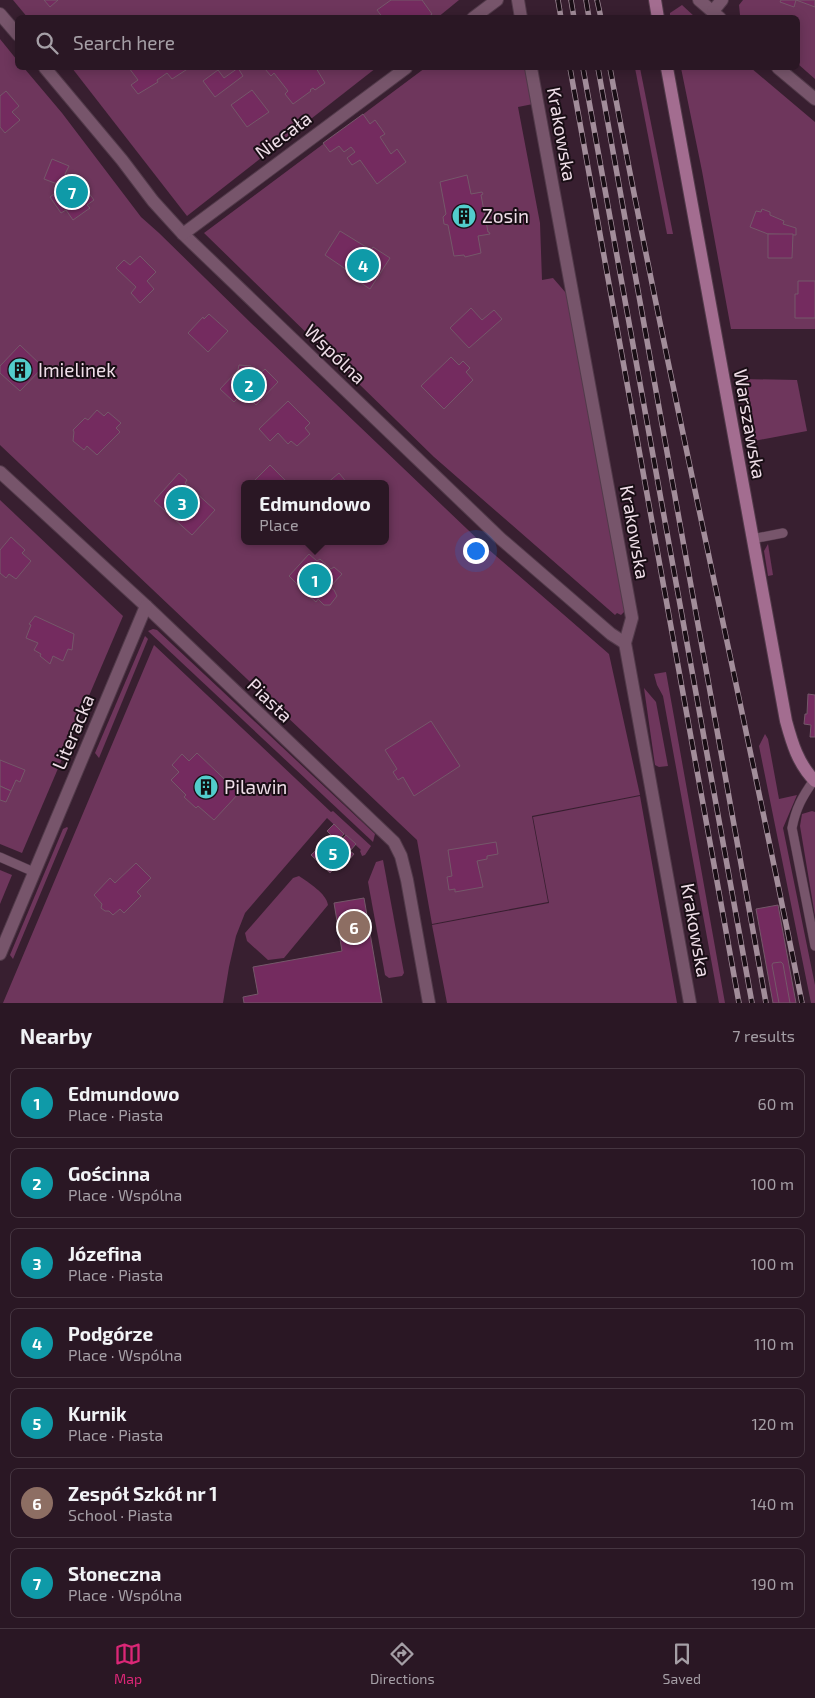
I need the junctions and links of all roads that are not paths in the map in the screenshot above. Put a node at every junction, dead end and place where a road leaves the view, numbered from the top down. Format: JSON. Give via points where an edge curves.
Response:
{"nodes":[{"id":1,"x":497,"y":0,"type":"edge"},
{"id":2,"x":518,"y":0,"type":"edge"},
{"id":3,"x":655,"y":0,"type":"edge"},
{"id":4,"x":698,"y":0,"type":"edge"},
{"id":5,"x":722,"y":0,"type":"edge"},
{"id":6,"x":0,"y":14,"type":"edge"},
{"id":7,"x":717,"y":14,"type":"edge"},
{"id":8,"x":477,"y":15,"type":"edge"},
{"id":9,"x":520,"y":15,"type":"edge"},
{"id":10,"x":658,"y":15,"type":"edge"},
{"id":11,"x":15,"y":32,"type":"edge"},
{"id":12,"x":47,"y":70,"type":"edge"},
{"id":13,"x":403,"y":70,"type":"edge"},
{"id":14,"x":530,"y":70,"type":"edge"},
{"id":15,"x":667,"y":70,"type":"edge"},
{"id":16,"x":780,"y":70,"type":"edge"},
{"id":17,"x":815,"y":99,"type":"edge"},
{"id":18,"x":183,"y":234,"type":"junction"},
{"id":19,"x":0,"y":472,"type":"edge"},
{"id":20,"x":782,"y":533,"type":"dead end"},
{"id":21,"x":752,"y":539,"type":"junction"},
{"id":22,"x":146,"y":606,"type":"junction"},
{"id":23,"x":625,"y":643,"type":"junction"},
{"id":24,"x":815,"y":780,"type":"edge"},
{"id":25,"x":0,"y":857,"type":"edge"},
{"id":26,"x":34,"y":872,"type":"junction"},
{"id":27,"x":815,"y":946,"type":"edge"},
{"id":28,"x":0,"y":954,"type":"edge"},
{"id":29,"x":429,"y":1003,"type":"edge"},
{"id":30,"x":690,"y":1003,"type":"edge"}],
"edges":[{"from":1,"to":8,"type":"street"},
{"from":2,"to":9,"type":"street"},
{"from":3,"to":10,"type":"street"},
{"from":4,"to":7,"type":"street"},
{"from":5,"to":7,"type":"street"},
{"from":6,"to":11,"type":"street"},
{"from":12,"to":18,"type":"street","name":"Wspólna"},
{"from":13,"to":18,"type":"street","name":"Niecała"},
{"from":14,"to":23,"type":"street","name":"Krakowska","via":[[632,618]]},
{"from":15,"to":21,"type":"street","name":"Warszawska"},
{"from":16,"to":17,"type":"street"},
{"from":18,"to":23,"type":"street","name":"Wspólna","via":[[501,539]]},
{"from":19,"to":22,"type":"street","name":"Piasta"},
{"from":20,"to":21,"type":"lane"},
{"from":21,"to":24,"type":"street","name":"Warszawska","via":[[786,721],[800,761]]},
{"from":22,"to":26,"type":"street","name":"Literacka"},
{"from":22,"to":29,"type":"street","name":"Piasta","via":[[394,842],[402,856]]},
{"from":23,"to":30,"type":"street","name":"Krakowska"},
{"from":24,"to":27,"type":"lane","via":[[801,798],[792,828]]},
{"from":25,"to":26,"type":"lane"},
{"from":26,"to":28,"type":"street","name":"Literacka"}]}
